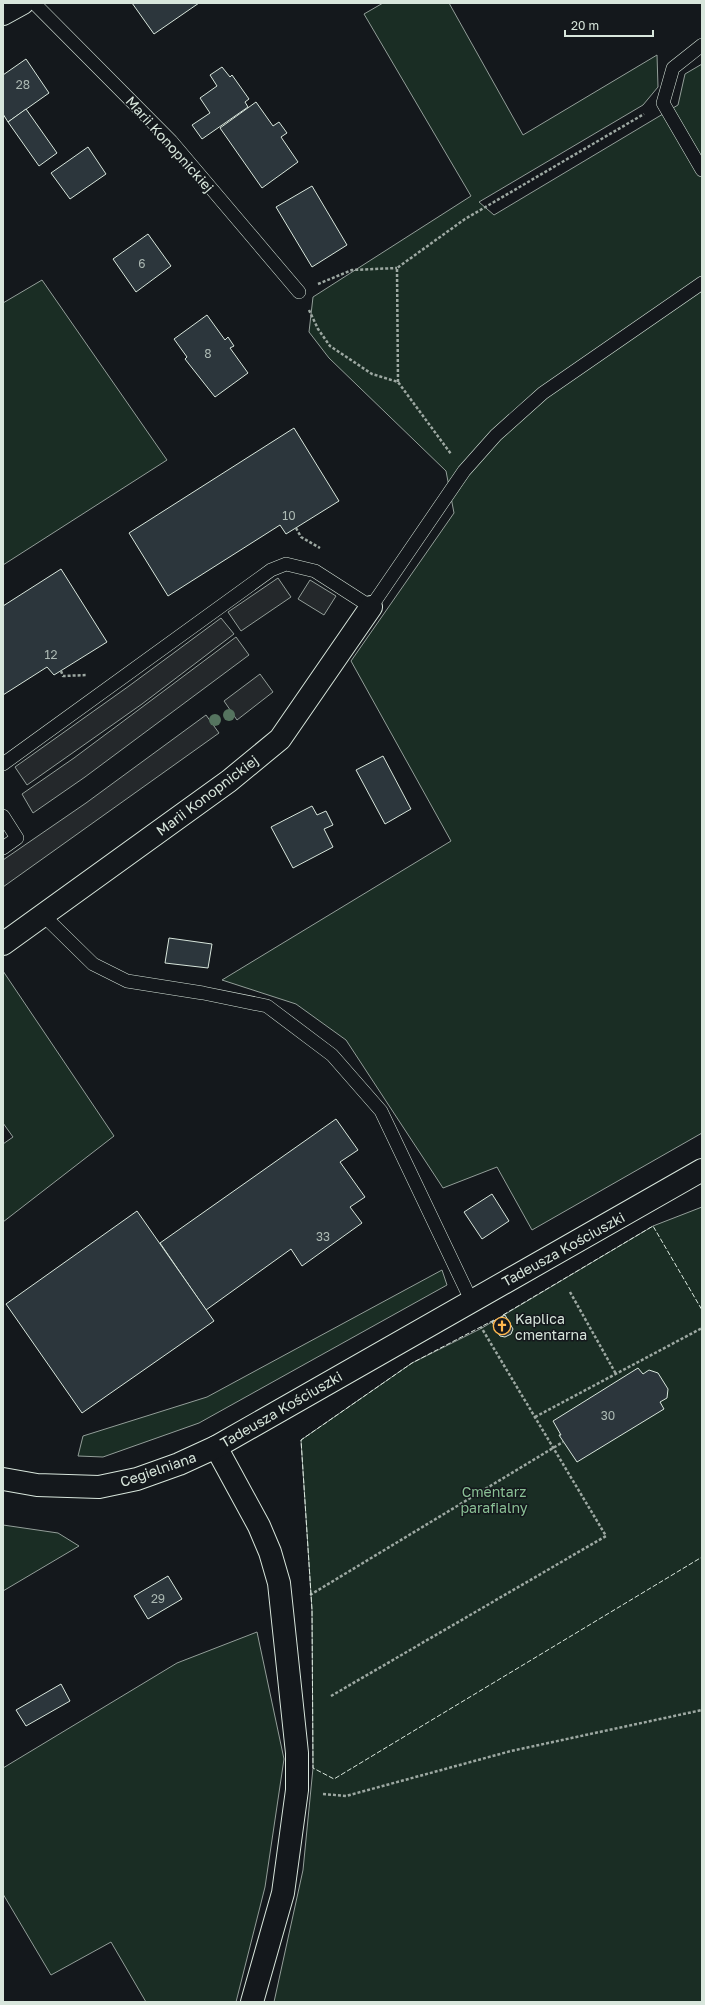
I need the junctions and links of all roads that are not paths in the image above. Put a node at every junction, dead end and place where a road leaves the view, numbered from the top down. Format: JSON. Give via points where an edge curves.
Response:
{"nodes":[{"id":1,"x":23,"y":3,"type":"edge"},
{"id":2,"x":34,"y":3,"type":"edge"},
{"id":3,"x":3,"y":14,"type":"edge"},
{"id":4,"x":702,"y":45,"type":"edge"},
{"id":5,"x":702,"y":170,"type":"edge"},
{"id":6,"x":702,"y":283,"type":"edge"},
{"id":7,"x":299,"y":292,"type":"road end"},
{"id":8,"x":371,"y":607,"type":"junction"},
{"id":9,"x":3,"y":764,"type":"edge"},
{"id":10,"x":3,"y":816,"type":"edge"},
{"id":11,"x":3,"y":848,"type":"edge"},
{"id":12,"x":43,"y":915,"type":"junction"},
{"id":13,"x":3,"y":944,"type":"edge"},
{"id":14,"x":702,"y":1170,"type":"edge"},
{"id":15,"x":471,"y":1300,"type":"junction"},
{"id":16,"x":216,"y":1447,"type":"junction"},
{"id":17,"x":3,"y":1479,"type":"edge"},
{"id":18,"x":252,"y":2002,"type":"edge"}],
"edges":[{"from":1,"to":3,"type":"street"},
{"from":2,"to":7,"type":"lane","name":"Marii Konopnickiej","via":[[170,141]]},
{"from":4,"to":5,"type":"lane","via":[[673,68],[663,103]]},
{"from":6,"to":8,"type":"lane","via":[[543,393],[496,435],[464,471]]},
{"from":8,"to":9,"type":"lane","via":[[315,571],[286,564],[271,570]]},
{"from":8,"to":12,"type":"street","name":"Marii Konopnickiej","via":[[280,739],[229,781]]},
{"from":10,"to":11,"type":"lane","via":[[17,838]]},
{"from":12,"to":13,"type":"street","name":"Marii Konopnickiej"},
{"from":12,"to":15,"type":"lane","via":[[94,964],[127,981],[267,1006],[332,1055],[381,1111]]},
{"from":14,"to":15,"type":"street","name":"Tadeusza Kościuszki"},
{"from":15,"to":16,"type":"street","name":"Tadeusza Kościuszki"},
{"from":16,"to":17,"type":"street","name":"Cegielniana","via":[[137,1479],[99,1487],[37,1485]]},
{"from":16,"to":18,"type":"street","name":"Tadeusza Kościuszki","via":[[259,1526],[279,1583],[297,1753],[297,1790],[283,1893]]}]}
